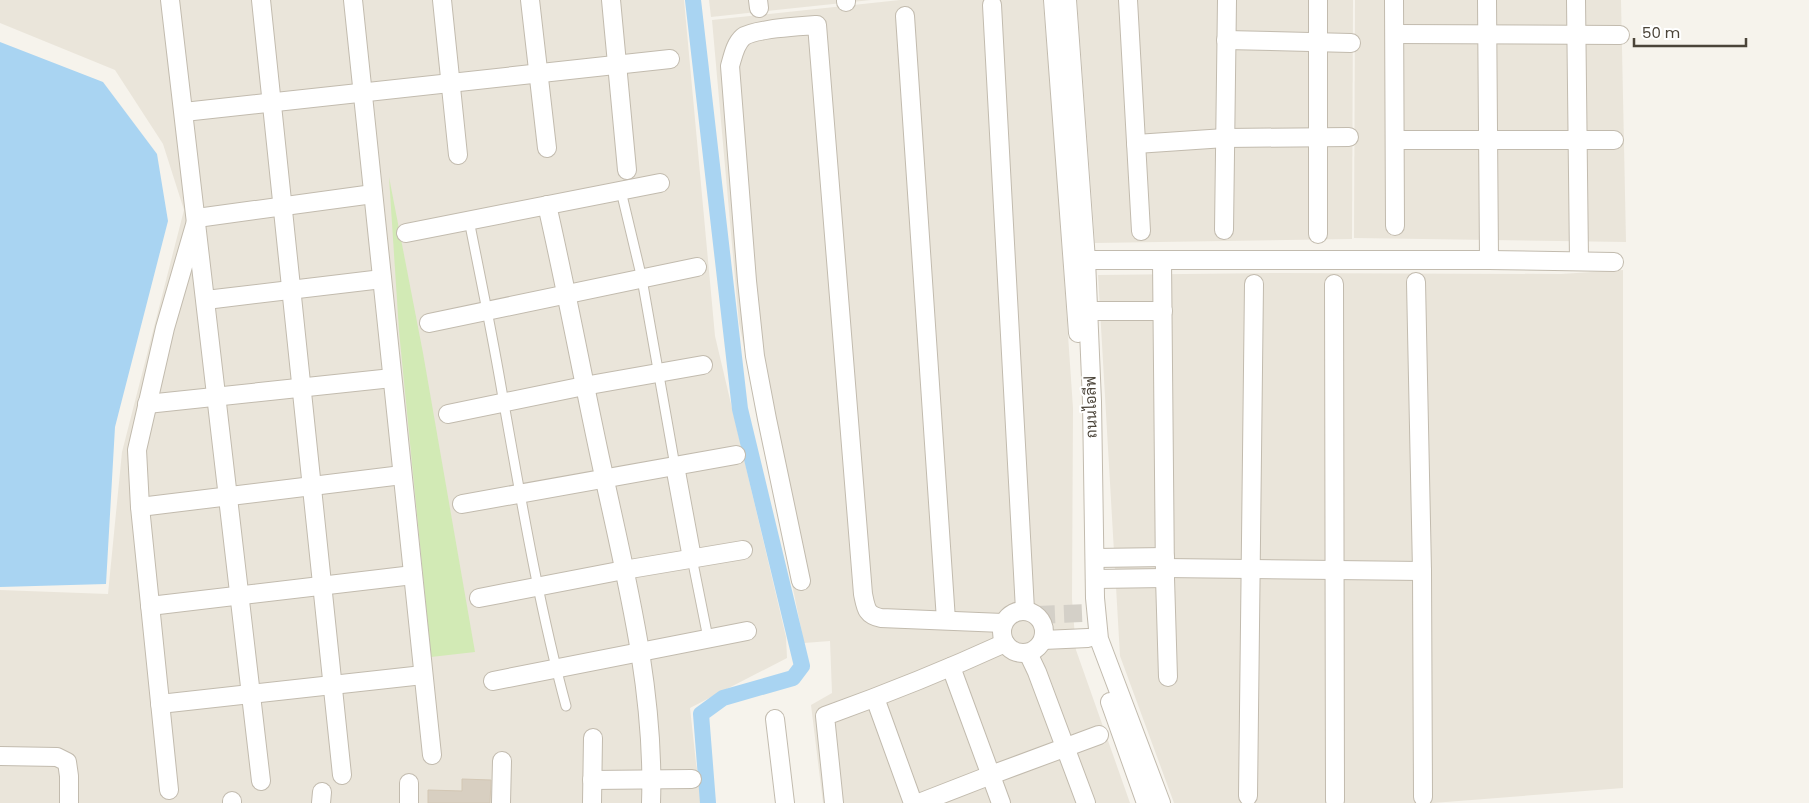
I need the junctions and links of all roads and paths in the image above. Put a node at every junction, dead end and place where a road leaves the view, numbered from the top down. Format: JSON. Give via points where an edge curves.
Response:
{"nodes":[{"id":1,"x":170,"y":0,"type":"edge"},
{"id":2,"x":260,"y":0,"type":"edge"},
{"id":3,"x":353,"y":0,"type":"edge"},
{"id":4,"x":442,"y":0,"type":"edge"},
{"id":5,"x":530,"y":0,"type":"edge"},
{"id":6,"x":611,"y":0,"type":"edge"},
{"id":7,"x":1053,"y":0,"type":"edge"},
{"id":8,"x":1067,"y":0,"type":"edge"},
{"id":9,"x":1128,"y":0,"type":"edge"},
{"id":10,"x":1227,"y":0,"type":"edge"},
{"id":11,"x":1318,"y":0,"type":"edge"},
{"id":12,"x":1394,"y":0,"type":"edge"},
{"id":13,"x":1487,"y":0,"type":"edge"},
{"id":14,"x":1576,"y":0,"type":"edge"},
{"id":15,"x":992,"y":5,"type":"dead end"},
{"id":16,"x":905,"y":16,"type":"dead end"},
{"id":17,"x":1395,"y":34,"type":"junction"},
{"id":18,"x":1487,"y":35,"type":"junction"},
{"id":19,"x":1577,"y":35,"type":"junction"},
{"id":20,"x":1620,"y":35,"type":"dead end"},
{"id":21,"x":1226,"y":40,"type":"junction"},
{"id":22,"x":1318,"y":42,"type":"junction"},
{"id":23,"x":1351,"y":43,"type":"dead end"},
{"id":24,"x":670,"y":60,"type":"dead end"},
{"id":25,"x":618,"y":65,"type":"junction"},
{"id":26,"x":538,"y":74,"type":"junction"},
{"id":27,"x":451,"y":83,"type":"junction"},
{"id":28,"x":362,"y":92,"type":"junction"},
{"id":29,"x":271,"y":102,"type":"junction"},
{"id":30,"x":184,"y":112,"type":"junction"},
{"id":31,"x":1349,"y":137,"type":"dead end"},
{"id":32,"x":1225,"y":138,"type":"junction"},
{"id":33,"x":1318,"y":138,"type":"junction"},
{"id":34,"x":1395,"y":140,"type":"junction"},
{"id":35,"x":1488,"y":140,"type":"junction"},
{"id":36,"x":1578,"y":140,"type":"junction"},
{"id":37,"x":1614,"y":140,"type":"dead end"},
{"id":38,"x":1136,"y":144,"type":"junction"},
{"id":39,"x":547,"y":148,"type":"dead end"},
{"id":40,"x":458,"y":155,"type":"dead end"},
{"id":41,"x":627,"y":170,"type":"dead end"},
{"id":42,"x":660,"y":183,"type":"dead end"},
{"id":43,"x":621,"y":191,"type":"junction"},
{"id":44,"x":373,"y":194,"type":"junction"},
{"id":45,"x":547,"y":205,"type":"junction"},
{"id":46,"x":282,"y":207,"type":"junction"},
{"id":47,"x":197,"y":218,"type":"junction"},
{"id":48,"x":469,"y":220,"type":"junction"},
{"id":49,"x":1395,"y":226,"type":"dead end"},
{"id":50,"x":1224,"y":230,"type":"dead end"},
{"id":51,"x":1141,"y":232,"type":"dead end"},
{"id":52,"x":406,"y":233,"type":"dead end"},
{"id":53,"x":1318,"y":234,"type":"dead end"},
{"id":54,"x":1086,"y":260,"type":"junction"},
{"id":55,"x":1162,"y":260,"type":"junction"},
{"id":56,"x":1489,"y":260,"type":"junction"},
{"id":57,"x":1579,"y":261,"type":"junction"},
{"id":58,"x":1614,"y":262,"type":"dead end"},
{"id":59,"x":697,"y":267,"type":"dead end"},
{"id":60,"x":382,"y":279,"type":"junction"},
{"id":61,"x":642,"y":279,"type":"junction"},
{"id":62,"x":1416,"y":282,"type":"dead end"},
{"id":63,"x":1254,"y":284,"type":"dead end"},
{"id":64,"x":1334,"y":284,"type":"dead end"},
{"id":65,"x":291,"y":290,"type":"junction"},
{"id":66,"x":568,"y":294,"type":"junction"},
{"id":67,"x":206,"y":300,"type":"junction"},
{"id":68,"x":487,"y":311,"type":"junction"},
{"id":69,"x":1088,"y":311,"type":"junction"},
{"id":70,"x":1163,"y":311,"type":"junction"},
{"id":71,"x":429,"y":323,"type":"dead end"},
{"id":72,"x":703,"y":364,"type":"dead end"},
{"id":73,"x":658,"y":372,"type":"junction"},
{"id":74,"x":392,"y":378,"type":"junction"},
{"id":75,"x":584,"y":386,"type":"junction"},
{"id":76,"x":302,"y":388,"type":"junction"},
{"id":77,"x":217,"y":396,"type":"junction"},
{"id":78,"x":504,"y":402,"type":"junction"},
{"id":79,"x":147,"y":404,"type":"junction"},
{"id":80,"x":448,"y":414,"type":"dead end"},
{"id":81,"x":736,"y":455,"type":"dead end"},
{"id":82,"x":675,"y":466,"type":"junction"},
{"id":83,"x":402,"y":475,"type":"junction"},
{"id":84,"x":604,"y":478,"type":"junction"},
{"id":85,"x":312,"y":486,"type":"junction"},
{"id":86,"x":520,"y":494,"type":"junction"},
{"id":87,"x":228,"y":496,"type":"junction"},
{"id":88,"x":462,"y":504,"type":"dead end"},
{"id":89,"x":140,"y":507,"type":"junction"},
{"id":90,"x":743,"y":550,"type":"dead end"},
{"id":91,"x":692,"y":558,"type":"junction"},
{"id":92,"x":1095,"y":558,"type":"junction"},
{"id":93,"x":1165,"y":568,"type":"junction"},
{"id":94,"x":1249,"y":569,"type":"junction"},
{"id":95,"x":624,"y":570,"type":"junction"},
{"id":96,"x":1336,"y":570,"type":"junction"},
{"id":97,"x":1422,"y":571,"type":"junction"},
{"id":98,"x":413,"y":575,"type":"junction"},
{"id":99,"x":1095,"y":579,"type":"junction"},
{"id":100,"x":801,"y":581,"type":"dead end"},
{"id":101,"x":322,"y":586,"type":"junction"},
{"id":102,"x":539,"y":586,"type":"junction"},
{"id":103,"x":240,"y":596,"type":"junction"},
{"id":104,"x":479,"y":598,"type":"dead end"},
{"id":105,"x":150,"y":606,"type":"junction"},
{"id":106,"x":1024,"y":610,"type":"junction"},
{"id":107,"x":946,"y":620,"type":"junction"},
{"id":108,"x":1003,"y":623,"type":"junction"},
{"id":109,"x":747,"y":631,"type":"dead end"},
{"id":110,"x":708,"y":638,"type":"junction"},
{"id":111,"x":1088,"y":638,"type":"junction"},
{"id":112,"x":1043,"y":640,"type":"junction"},
{"id":113,"x":1004,"y":643,"type":"junction"},
{"id":114,"x":641,"y":651,"type":"junction"},
{"id":115,"x":1028,"y":653,"type":"junction"},
{"id":116,"x":951,"y":667,"type":"junction"},
{"id":117,"x":556,"y":668,"type":"junction"},
{"id":118,"x":423,"y":675,"type":"junction"},
{"id":119,"x":1168,"y":677,"type":"dead end"},
{"id":120,"x":493,"y":681,"type":"dead end"},
{"id":121,"x":333,"y":685,"type":"junction"},
{"id":122,"x":251,"y":694,"type":"junction"},
{"id":123,"x":875,"y":698,"type":"junction"},
{"id":124,"x":160,"y":704,"type":"junction"},
{"id":125,"x":566,"y":706,"type":"dead end"},
{"id":126,"x":775,"y":719,"type":"dead end"},
{"id":127,"x":1099,"y":735,"type":"dead end"},
{"id":128,"x":593,"y":738,"type":"dead end"},
{"id":129,"x":1066,"y":748,"type":"junction"},
{"id":130,"x":432,"y":755,"type":"dead end"},
{"id":131,"x":0,"y":756,"type":"edge"},
{"id":132,"x":502,"y":761,"type":"dead end"},
{"id":133,"x":990,"y":774,"type":"junction"},
{"id":134,"x":342,"y":775,"type":"dead end"},
{"id":135,"x":652,"y":779,"type":"junction"},
{"id":136,"x":692,"y":779,"type":"dead end"},
{"id":137,"x":261,"y":780,"type":"dead end"},
{"id":138,"x":592,"y":780,"type":"junction"},
{"id":139,"x":409,"y":783,"type":"dead end"},
{"id":140,"x":170,"y":790,"type":"dead end"},
{"id":141,"x":1248,"y":796,"type":"dead end"},
{"id":142,"x":1423,"y":797,"type":"dead end"},
{"id":143,"x":1335,"y":800,"type":"dead end"},
{"id":144,"x":69,"y":803,"type":"edge"},
{"id":145,"x":409,"y":803,"type":"edge"},
{"id":146,"x":501,"y":803,"type":"edge"},
{"id":147,"x":592,"y":803,"type":"edge"},
{"id":148,"x":651,"y":803,"type":"edge"},
{"id":149,"x":785,"y":803,"type":"edge"},
{"id":150,"x":834,"y":803,"type":"edge"},
{"id":151,"x":913,"y":803,"type":"edge"},
{"id":152,"x":919,"y":803,"type":"edge"},
{"id":153,"x":1000,"y":803,"type":"edge"},
{"id":154,"x":1086,"y":803,"type":"edge"},
{"id":155,"x":1146,"y":803,"type":"edge"},
{"id":156,"x":1161,"y":803,"type":"edge"}],
"edges":[{"from":1,"to":30,"type":"street"},
{"from":2,"to":29,"type":"street"},
{"from":3,"to":28,"type":"street"},
{"from":4,"to":27,"type":"street"},
{"from":5,"to":26,"type":"street"},
{"from":6,"to":25,"type":"street"},
{"from":7,"to":111,"type":"street","name":"ถนนไอลีฟ","via":[[1078,334]]},
{"from":8,"to":54,"type":"street","name":"ถนนไอลีฟ"},
{"from":9,"to":38,"type":"street"},
{"from":10,"to":21,"type":"street"},
{"from":11,"to":22,"type":"street"},
{"from":12,"to":17,"type":"street"},
{"from":13,"to":18,"type":"street"},
{"from":14,"to":19,"type":"street"},
{"from":15,"to":106,"type":"street"},
{"from":16,"to":107,"type":"street"},
{"from":17,"to":18,"type":"street"},
{"from":17,"to":34,"type":"street"},
{"from":18,"to":19,"type":"street"},
{"from":18,"to":35,"type":"street"},
{"from":19,"to":20,"type":"street"},
{"from":19,"to":36,"type":"street"},
{"from":21,"to":22,"type":"street"},
{"from":21,"to":32,"type":"street"},
{"from":22,"to":23,"type":"street"},
{"from":22,"to":33,"type":"street"},
{"from":24,"to":25,"type":"street"},
{"from":25,"to":26,"type":"street"},
{"from":25,"to":41,"type":"street"},
{"from":26,"to":27,"type":"street"},
{"from":26,"to":39,"type":"street"},
{"from":27,"to":28,"type":"street"},
{"from":27,"to":40,"type":"street"},
{"from":28,"to":29,"type":"street"},
{"from":28,"to":44,"type":"street"},
{"from":29,"to":30,"type":"street"},
{"from":29,"to":46,"type":"street"},
{"from":30,"to":47,"type":"street"},
{"from":31,"to":33,"type":"street"},
{"from":32,"to":33,"type":"street"},
{"from":32,"to":38,"type":"street"},
{"from":32,"to":50,"type":"street"},
{"from":33,"to":53,"type":"street"},
{"from":34,"to":35,"type":"street"},
{"from":34,"to":49,"type":"street"},
{"from":35,"to":36,"type":"street"},
{"from":35,"to":56,"type":"street"},
{"from":36,"to":37,"type":"street"},
{"from":36,"to":57,"type":"street"},
{"from":38,"to":51,"type":"street"},
{"from":42,"to":43,"type":"street"},
{"from":43,"to":45,"type":"street"},
{"from":43,"to":61,"type":"lane"},
{"from":44,"to":46,"type":"street"},
{"from":44,"to":60,"type":"street"},
{"from":45,"to":48,"type":"street"},
{"from":45,"to":66,"type":"street"},
{"from":46,"to":47,"type":"street"},
{"from":46,"to":65,"type":"street"},
{"from":47,"to":67,"type":"street"},
{"from":47,"to":79,"type":"street"},
{"from":48,"to":52,"type":"street"},
{"from":48,"to":68,"type":"lane"},
{"from":54,"to":55,"type":"street"},
{"from":54,"to":69,"type":"street","name":"ถนนไอลีฟ"},
{"from":55,"to":56,"type":"street"},
{"from":55,"to":70,"type":"street"},
{"from":56,"to":57,"type":"street"},
{"from":57,"to":58,"type":"street"},
{"from":59,"to":61,"type":"street"},
{"from":60,"to":65,"type":"street"},
{"from":60,"to":74,"type":"street"},
{"from":61,"to":66,"type":"street"},
{"from":61,"to":73,"type":"lane"},
{"from":62,"to":97,"type":"street"},
{"from":63,"to":94,"type":"street"},
{"from":64,"to":96,"type":"street"},
{"from":65,"to":67,"type":"street"},
{"from":65,"to":76,"type":"street"},
{"from":66,"to":68,"type":"street"},
{"from":66,"to":75,"type":"street"},
{"from":67,"to":77,"type":"street"},
{"from":68,"to":71,"type":"street"},
{"from":68,"to":78,"type":"lane"},
{"from":69,"to":70,"type":"street"},
{"from":69,"to":92,"type":"street","name":"ถนนไอลีฟ"},
{"from":70,"to":93,"type":"street"},
{"from":72,"to":73,"type":"street"},
{"from":73,"to":75,"type":"street"},
{"from":73,"to":82,"type":"lane"},
{"from":74,"to":76,"type":"street"},
{"from":74,"to":83,"type":"street"},
{"from":75,"to":78,"type":"street"},
{"from":75,"to":84,"type":"street"},
{"from":76,"to":77,"type":"street"},
{"from":76,"to":85,"type":"street"},
{"from":77,"to":79,"type":"street"},
{"from":77,"to":87,"type":"street"},
{"from":78,"to":80,"type":"street"},
{"from":78,"to":86,"type":"lane"},
{"from":79,"to":89,"type":"street","via":[[137,450]]},
{"from":81,"to":82,"type":"street"},
{"from":82,"to":84,"type":"street"},
{"from":82,"to":91,"type":"street"},
{"from":83,"to":85,"type":"street"},
{"from":83,"to":98,"type":"street"},
{"from":84,"to":86,"type":"street"},
{"from":84,"to":95,"type":"street"},
{"from":85,"to":87,"type":"street"},
{"from":85,"to":101,"type":"street"},
{"from":86,"to":88,"type":"street"},
{"from":86,"to":102,"type":"lane"},
{"from":87,"to":89,"type":"street"},
{"from":87,"to":103,"type":"street"},
{"from":89,"to":105,"type":"street"},
{"from":90,"to":91,"type":"street"},
{"from":91,"to":95,"type":"street"},
{"from":91,"to":110,"type":"lane"},
{"from":92,"to":93,"type":"street"},
{"from":92,"to":99,"type":"street","name":"ถนนไอลีฟ"},
{"from":93,"to":94,"type":"street"},
{"from":93,"to":99,"type":"street"},
{"from":93,"to":119,"type":"street"},
{"from":94,"to":96,"type":"street"},
{"from":94,"to":141,"type":"street"},
{"from":95,"to":102,"type":"street"},
{"from":95,"to":114,"type":"street"},
{"from":96,"to":97,"type":"street"},
{"from":96,"to":143,"type":"street"},
{"from":97,"to":142,"type":"street"},
{"from":98,"to":101,"type":"street"},
{"from":98,"to":118,"type":"street"},
{"from":99,"to":156,"type":"street","name":"ถนนไอลีฟ","via":[[1099,639]]},
{"from":100,"to":107,"type":"street","via":[[755,356],[730,66],[744,36],[764,30],[817,25],[864,602],[872,617]]},
{"from":101,"to":103,"type":"street"},
{"from":101,"to":121,"type":"street"},
{"from":102,"to":104,"type":"street"},
{"from":102,"to":117,"type":"lane"},
{"from":103,"to":105,"type":"street"},
{"from":103,"to":122,"type":"street"},
{"from":105,"to":124,"type":"street"},
{"from":106,"to":108,"type":"street","via":[[1012,613]]},
{"from":106,"to":112,"type":"street","via":[[1041,620]]},
{"from":107,"to":108,"type":"street"},
{"from":108,"to":113,"type":"street"},
{"from":109,"to":110,"type":"street"},
{"from":110,"to":114,"type":"street"},
{"from":111,"to":112,"type":"street"},
{"from":111,"to":155,"type":"street","name":"ถนนไอลีฟ"},
{"from":112,"to":115,"type":"street"},
{"from":113,"to":115,"type":"street","via":[[1015,652]]},
{"from":113,"to":116,"type":"street"},
{"from":114,"to":117,"type":"street"},
{"from":114,"to":135,"type":"street"},
{"from":115,"to":129,"type":"street"},
{"from":116,"to":123,"type":"street"},
{"from":116,"to":133,"type":"street"},
{"from":117,"to":120,"type":"street"},
{"from":117,"to":125,"type":"lane"},
{"from":118,"to":121,"type":"street"},
{"from":118,"to":130,"type":"street"},
{"from":121,"to":122,"type":"street"},
{"from":121,"to":134,"type":"street"},
{"from":122,"to":124,"type":"street"},
{"from":122,"to":137,"type":"street"},
{"from":123,"to":150,"type":"street","via":[[825,716]]},
{"from":123,"to":151,"type":"street"},
{"from":124,"to":140,"type":"street"},
{"from":126,"to":149,"type":"street"},
{"from":127,"to":129,"type":"street"},
{"from":128,"to":138,"type":"street"},
{"from":129,"to":133,"type":"street"},
{"from":129,"to":154,"type":"street"},
{"from":131,"to":144,"type":"street","via":[[57,757],[67,762]]},
{"from":132,"to":146,"type":"street"},
{"from":133,"to":152,"type":"street"},
{"from":133,"to":153,"type":"street"},
{"from":135,"to":136,"type":"street"},
{"from":135,"to":138,"type":"street"},
{"from":135,"to":148,"type":"street"},
{"from":138,"to":147,"type":"street"},
{"from":139,"to":145,"type":"street"}]}
